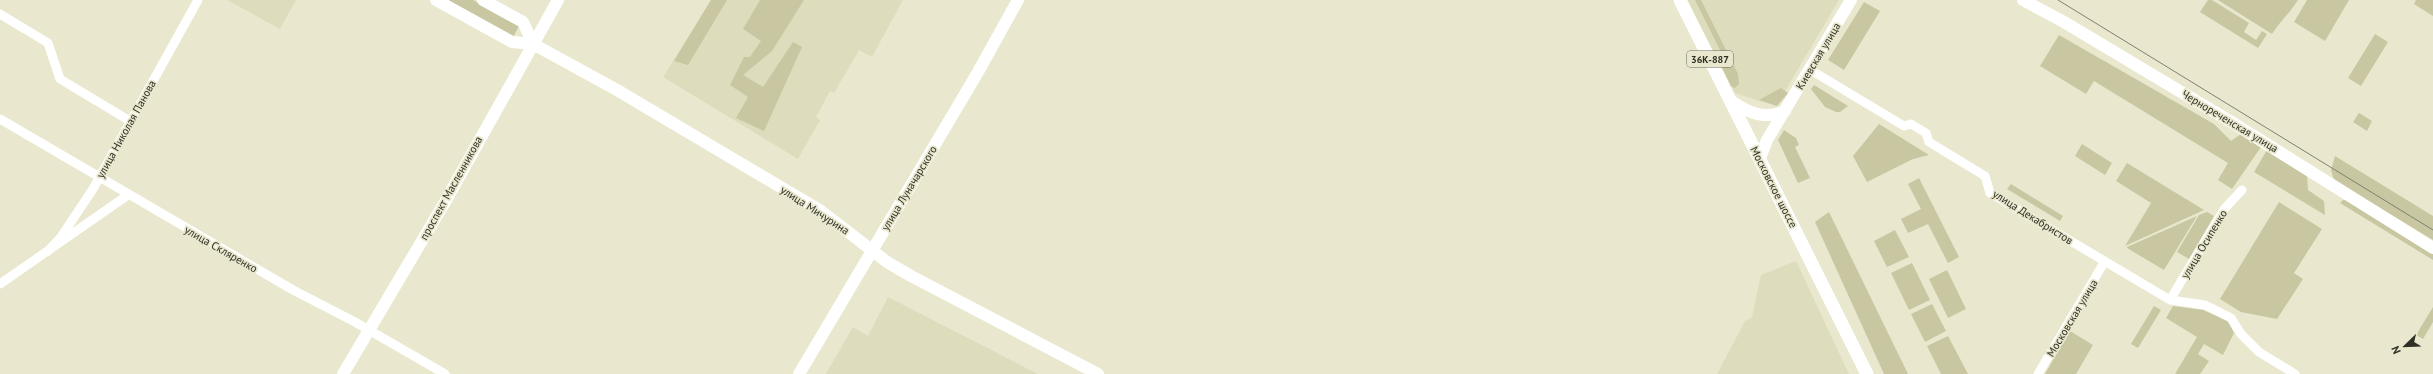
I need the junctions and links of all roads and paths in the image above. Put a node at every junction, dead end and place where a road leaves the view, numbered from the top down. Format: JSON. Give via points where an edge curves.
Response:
{"nodes":[{"id":1,"x":198,"y":0,"type":"edge"},
{"id":2,"x":436,"y":0,"type":"edge"},
{"id":3,"x":483,"y":0,"type":"edge"},
{"id":4,"x":558,"y":0,"type":"edge"},
{"id":5,"x":1018,"y":0,"type":"edge"},
{"id":6,"x":1680,"y":0,"type":"edge"},
{"id":7,"x":1851,"y":0,"type":"edge"},
{"id":8,"x":2023,"y":0,"type":"edge"},
{"id":9,"x":0,"y":14,"type":"edge"},
{"id":10,"x":533,"y":44,"type":"junction"},
{"id":11,"x":1809,"y":69,"type":"junction"},
{"id":12,"x":1731,"y":101,"type":"junction"},
{"id":13,"x":1785,"y":111,"type":"junction"},
{"id":14,"x":0,"y":119,"type":"edge"},
{"id":15,"x":130,"y":122,"type":"junction"},
{"id":16,"x":1760,"y":158,"type":"junction"},
{"id":17,"x":99,"y":177,"type":"junction"},
{"id":18,"x":2242,"y":190,"type":"dead end"},
{"id":19,"x":128,"y":194,"type":"junction"},
{"id":20,"x":2433,"y":248,"type":"edge"},
{"id":21,"x":872,"y":249,"type":"junction"},
{"id":22,"x":47,"y":252,"type":"junction"},
{"id":23,"x":2105,"y":261,"type":"junction"},
{"id":24,"x":0,"y":284,"type":"edge"},
{"id":25,"x":2170,"y":300,"type":"junction"},
{"id":26,"x":369,"y":330,"type":"junction"},
{"id":27,"x":343,"y":374,"type":"edge"},
{"id":28,"x":445,"y":374,"type":"edge"},
{"id":29,"x":799,"y":374,"type":"edge"},
{"id":30,"x":1098,"y":374,"type":"edge"},
{"id":31,"x":1867,"y":374,"type":"edge"},
{"id":32,"x":2038,"y":374,"type":"edge"},
{"id":33,"x":2295,"y":374,"type":"edge"}],
"edges":[{"from":1,"to":15,"type":"street","name":"улица Николая Панова"},
{"from":2,"to":10,"type":"main road","name":"улица Мичурина","via":[[512,42]]},
{"from":3,"to":10,"type":"main road","via":[[522,22]]},
{"from":4,"to":10,"type":"main road","name":"проспект Масленникова"},
{"from":5,"to":21,"type":"main road","name":"улица Луначарского","via":[[974,79]]},
{"from":6,"to":12,"type":"main road","name":"Московское шоссе","number":"36К-887"},
{"from":7,"to":11,"type":"main road","name":"Киевская улица"},
{"from":8,"to":20,"type":"main road","name":"Чернореченская улица","via":[[2233,123]]},
{"from":9,"to":15,"type":"street","via":[[48,43],[60,79]]},
{"from":10,"to":21,"type":"main road","name":"улица Мичурина","via":[[765,177],[821,211]]},
{"from":10,"to":26,"type":"main road","name":"проспект Масленникова"},
{"from":11,"to":13,"type":"main road","name":"Киевская улица"},
{"from":11,"to":23,"type":"street","name":"улица Декабристов","via":[[1904,126],[1911,124],[1926,133],[1929,142],[1985,176],[1990,193]]},
{"from":12,"to":13,"type":"main road","via":[[1749,113],[1759,115],[1769,116]]},
{"from":12,"to":16,"type":"main road","name":"Московское шоссе","number":"36К-887"},
{"from":13,"to":16,"type":"main road","name":"Киевская улица"},
{"from":14,"to":17,"type":"street","name":"улица Скляренко"},
{"from":15,"to":17,"type":"street","name":"улица Николая Панова"},
{"from":16,"to":31,"type":"main road","name":"Московское шоссе","number":"36К-887"},
{"from":17,"to":19,"type":"street","name":"улица Скляренко"},
{"from":17,"to":22,"type":"street","name":"улица Николая Панова","via":[[62,238]]},
{"from":18,"to":25,"type":"street","name":"улица Осипенко","via":[[2225,208]]},
{"from":19,"to":22,"type":"street","name":"улица Николая Панова"},
{"from":19,"to":26,"type":"street","name":"улица Скляренко","via":[[292,290]]},
{"from":21,"to":29,"type":"main road","name":"улица Луначарского"},
{"from":21,"to":30,"type":"main road","name":"улица Мичурина","via":[[911,276]]},
{"from":22,"to":24,"type":"street","name":"улица Николая Панова"},
{"from":23,"to":25,"type":"street","name":"улица Декабристов"},
{"from":23,"to":32,"type":"street","name":"Московская улица"},
{"from":25,"to":33,"type":"street","via":[[2205,306],[2231,318],[2241,334],[2259,352]]},
{"from":26,"to":27,"type":"main road","name":"проспект Масленникова"},
{"from":26,"to":28,"type":"street","name":"улица Скляренко"}]}
